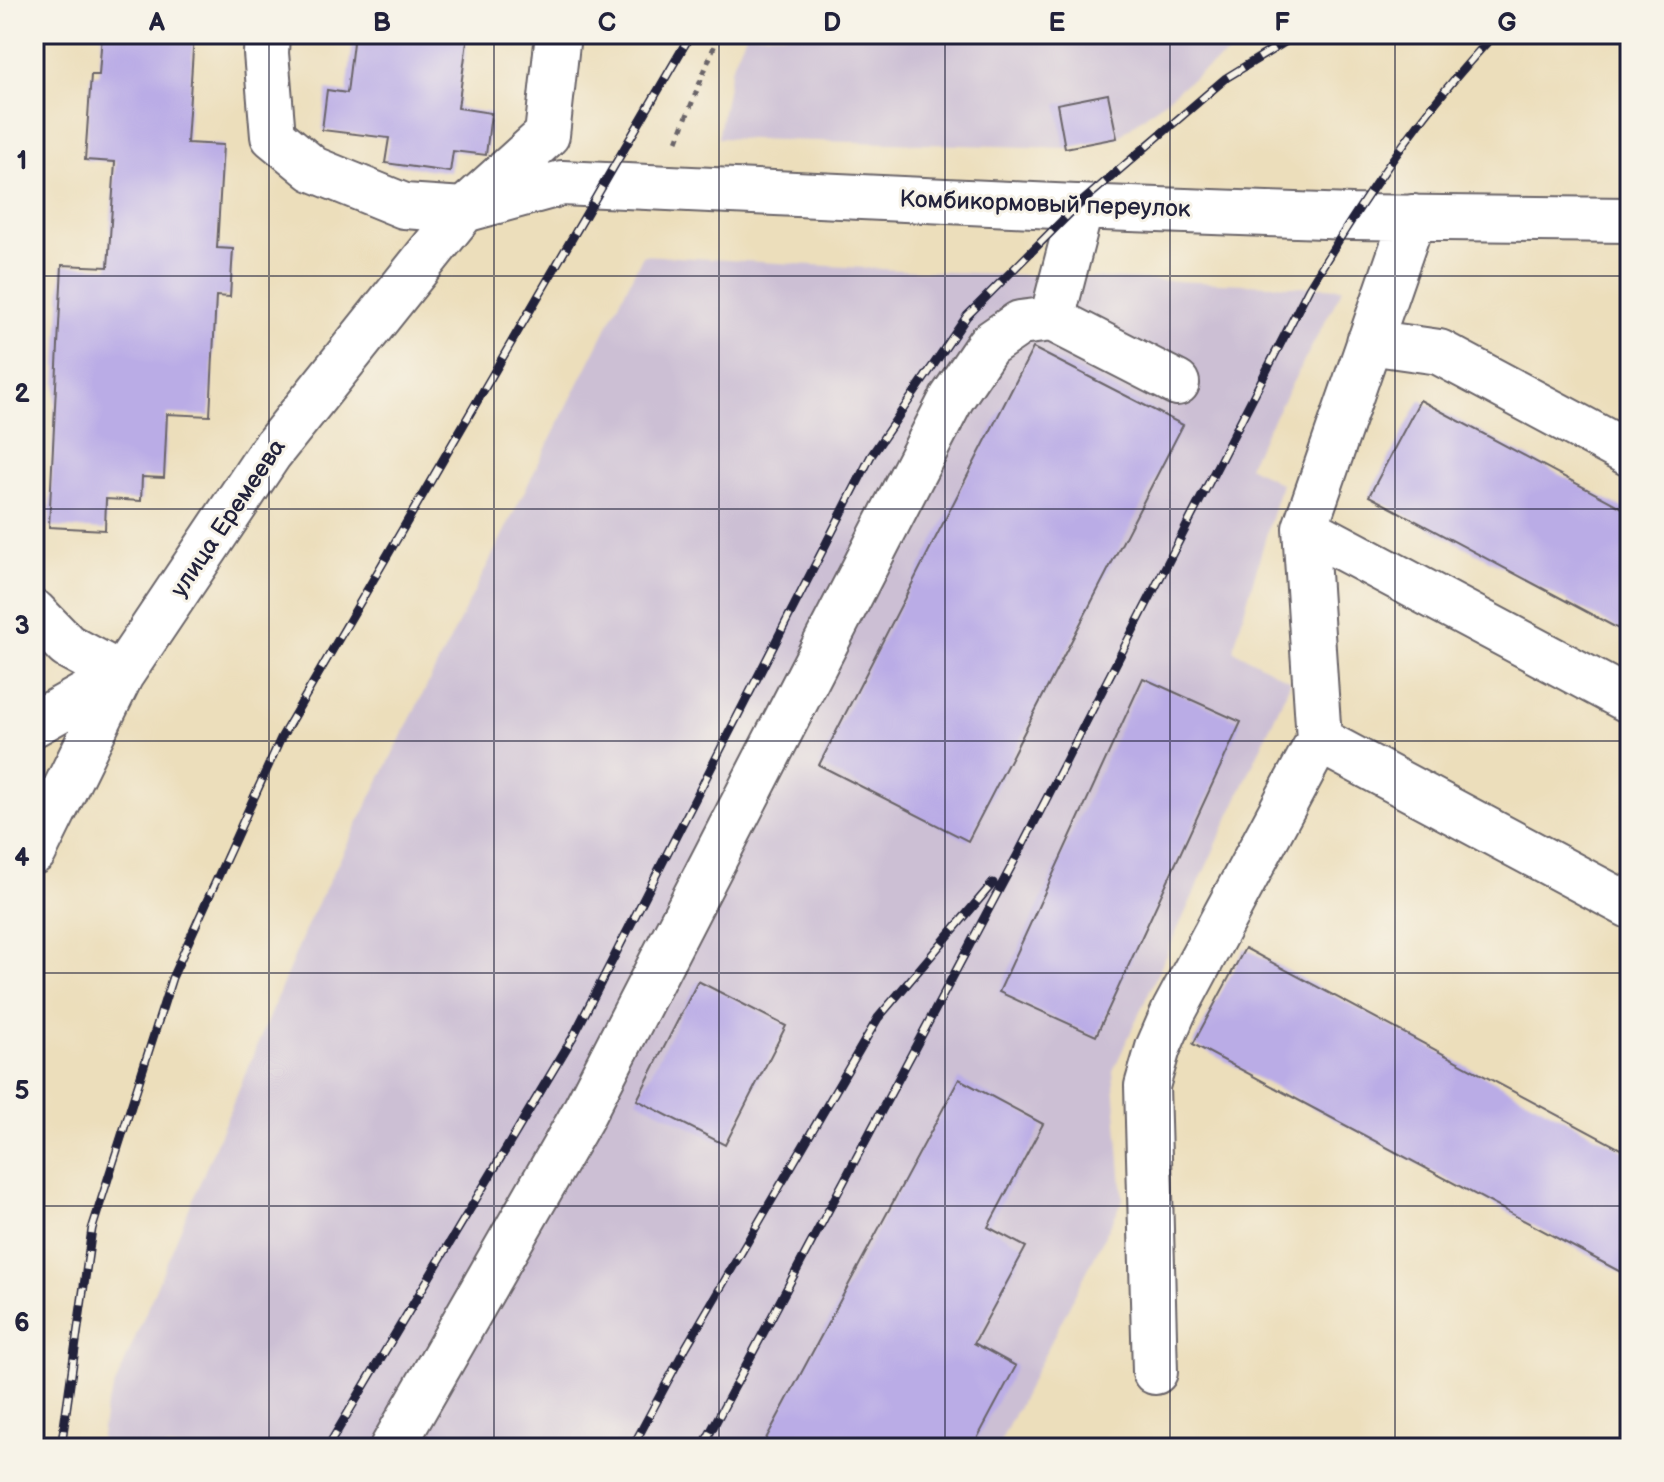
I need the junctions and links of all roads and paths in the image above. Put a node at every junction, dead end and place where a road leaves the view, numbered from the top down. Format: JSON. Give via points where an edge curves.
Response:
{"nodes":[{"id":1,"x":267,"y":34,"type":"edge"},
{"id":2,"x":558,"y":34,"type":"edge"},
{"id":3,"x":719,"y":34,"type":"edge"},
{"id":4,"x":659,"y":186,"type":"junction"},
{"id":5,"x":1081,"y":207,"type":"junction"},
{"id":6,"x":464,"y":210,"type":"junction"},
{"id":7,"x":1413,"y":217,"type":"junction"},
{"id":8,"x":1630,"y":220,"type":"edge"},
{"id":9,"x":1052,"y":319,"type":"junction"},
{"id":10,"x":1369,"y":342,"type":"junction"},
{"id":11,"x":1177,"y":383,"type":"dead end"},
{"id":12,"x":1630,"y":454,"type":"edge"},
{"id":13,"x":1305,"y":528,"type":"junction"},
{"id":14,"x":34,"y":612,"type":"edge"},
{"id":15,"x":121,"y":675,"type":"junction"},
{"id":16,"x":1630,"y":701,"type":"edge"},
{"id":17,"x":34,"y":724,"type":"edge"},
{"id":18,"x":1319,"y":740,"type":"junction"},
{"id":19,"x":34,"y":852,"type":"edge"},
{"id":20,"x":1630,"y":906,"type":"edge"},
{"id":21,"x":1155,"y":1372,"type":"dead end"},
{"id":22,"x":392,"y":1448,"type":"edge"}],
"edges":[{"from":1,"to":6,"type":"street","name":"Комбикормовый переулок","via":[[273,136],[313,169],[404,206]]},
{"from":2,"to":6,"type":"street","name":"улица Еремеева","via":[[547,135]]},
{"from":3,"to":4,"type":"path"},
{"from":4,"to":5,"type":"street","name":"Комбикормовый переулок"},
{"from":4,"to":6,"type":"street","name":"Комбикормовый переулок","via":[[562,183]]},
{"from":5,"to":7,"type":"street","name":"Комбикормовый переулок"},
{"from":5,"to":9,"type":"street"},
{"from":6,"to":15,"type":"street","name":"улица Еремеева","via":[[270,453]]},
{"from":7,"to":8,"type":"street","name":"Комбикормовый переулок"},
{"from":7,"to":10,"type":"street"},
{"from":9,"to":11,"type":"street"},
{"from":9,"to":22,"type":"street","via":[[1020,323],[988,345],[952,398],[582,1116]]},
{"from":10,"to":12,"type":"street","via":[[1439,352]]},
{"from":10,"to":13,"type":"street"},
{"from":13,"to":16,"type":"street"},
{"from":13,"to":18,"type":"street"},
{"from":14,"to":15,"type":"street","via":[[67,646]]},
{"from":15,"to":17,"type":"street"},
{"from":15,"to":19,"type":"street","name":"улица Еремеева"},
{"from":18,"to":20,"type":"street"},
{"from":18,"to":21,"type":"street","via":[[1174,1011],[1147,1086]]}]}
